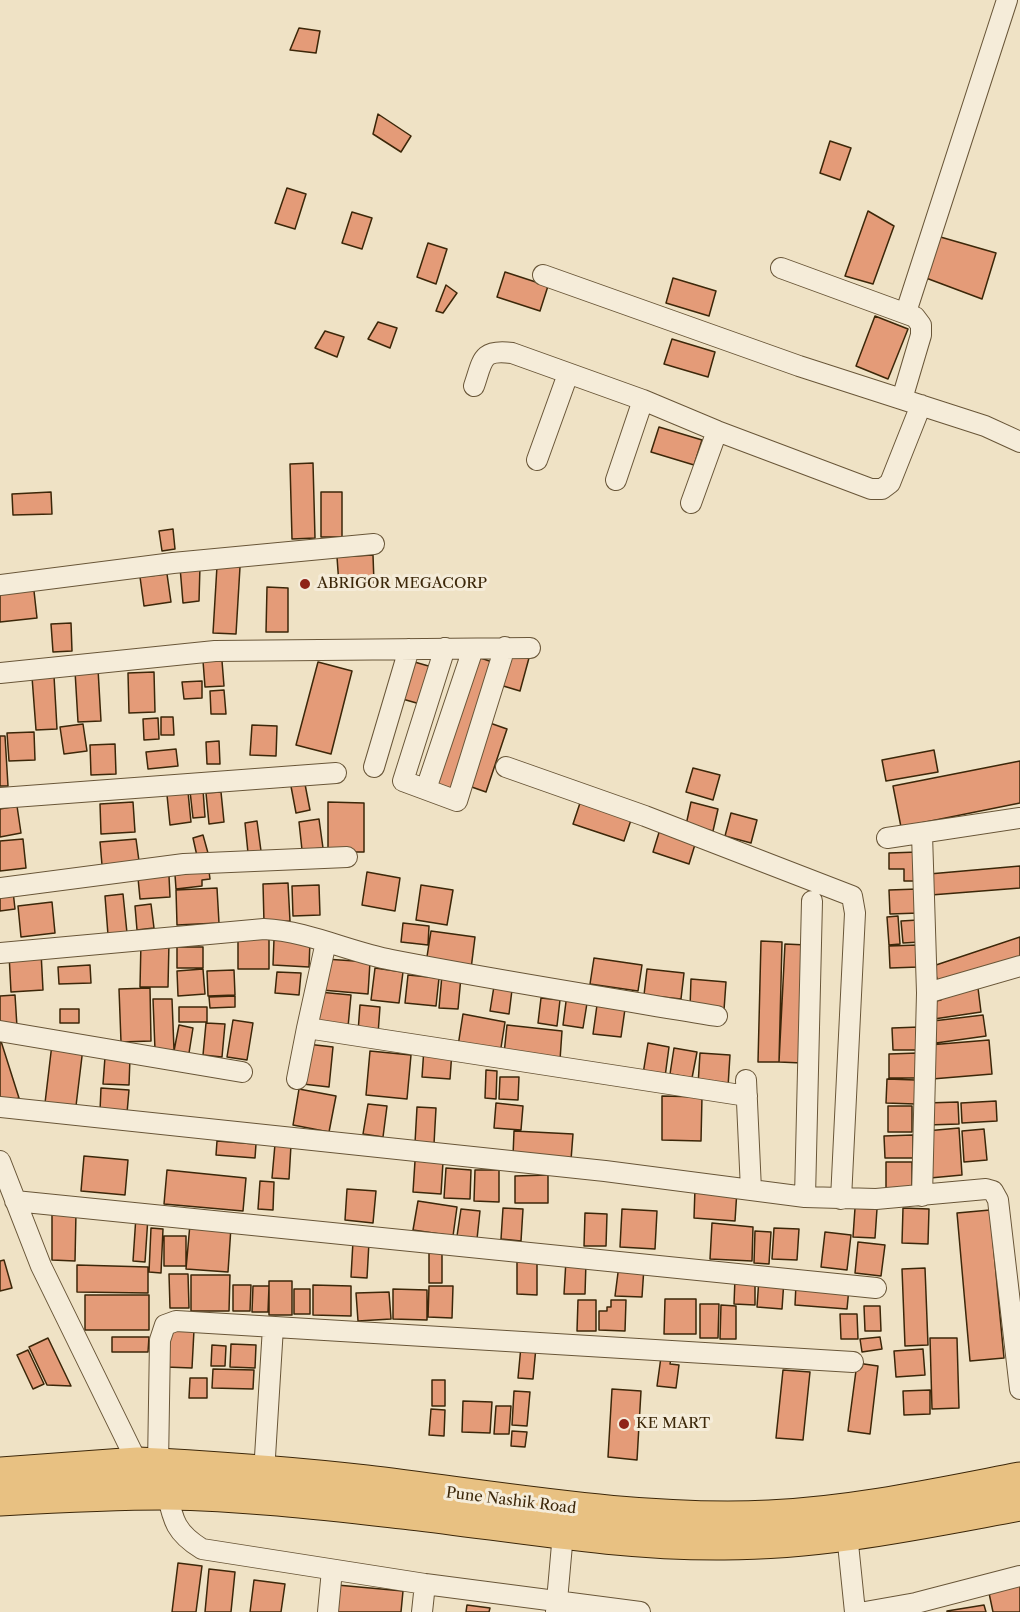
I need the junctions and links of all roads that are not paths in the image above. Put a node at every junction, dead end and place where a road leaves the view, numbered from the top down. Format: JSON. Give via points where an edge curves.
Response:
{"nodes":[{"id":1,"x":1007,"y":0,"type":"edge"},
{"id":2,"x":781,"y":268,"type":"dead end"},
{"id":3,"x":543,"y":275,"type":"dead end"},
{"id":4,"x":906,"y":312,"type":"junction"},
{"id":5,"x":568,"y":374,"type":"junction"},
{"id":6,"x":474,"y":386,"type":"dead end"},
{"id":7,"x":643,"y":400,"type":"junction"},
{"id":8,"x":911,"y":402,"type":"junction"},
{"id":9,"x":717,"y":430,"type":"junction"},
{"id":10,"x":1020,"y":442,"type":"edge"},
{"id":11,"x":537,"y":460,"type":"dead end"},
{"id":12,"x":616,"y":480,"type":"dead end"},
{"id":13,"x":691,"y":503,"type":"dead end"},
{"id":14,"x":374,"y":544,"type":"dead end"},
{"id":15,"x":0,"y":585,"type":"edge"},
{"id":16,"x":505,"y":647,"type":"junction"},
{"id":17,"x":446,"y":648,"type":"junction"},
{"id":18,"x":530,"y":648,"type":"dead end"},
{"id":19,"x":409,"y":649,"type":"junction"},
{"id":20,"x":473,"y":649,"type":"junction"},
{"id":21,"x":0,"y":673,"type":"edge"},
{"id":22,"x":374,"y":766,"type":"dead end"},
{"id":23,"x":506,"y":767,"type":"dead end"},
{"id":24,"x":336,"y":773,"type":"dead end"},
{"id":25,"x":426,"y":789,"type":"junction"},
{"id":26,"x":0,"y":798,"type":"edge"},
{"id":27,"x":1020,"y":818,"type":"edge"},
{"id":28,"x":922,"y":834,"type":"junction"},
{"id":29,"x":887,"y":837,"type":"dead end"},
{"id":30,"x":347,"y":857,"type":"dead end"},
{"id":31,"x":0,"y":888,"type":"edge"},
{"id":32,"x":812,"y":901,"type":"dead end"},
{"id":33,"x":326,"y":942,"type":"junction"},
{"id":34,"x":0,"y":953,"type":"edge"},
{"id":35,"x":1020,"y":966,"type":"edge"},
{"id":36,"x":927,"y":993,"type":"junction"},
{"id":37,"x":717,"y":1016,"type":"dead end"},
{"id":38,"x":307,"y":1028,"type":"junction"},
{"id":39,"x":0,"y":1031,"type":"edge"},
{"id":40,"x":242,"y":1072,"type":"dead end"},
{"id":41,"x":297,"y":1079,"type":"dead end"},
{"id":42,"x":0,"y":1107,"type":"edge"},
{"id":43,"x":0,"y":1161,"type":"edge"},
{"id":44,"x":751,"y":1190,"type":"junction"},
{"id":45,"x":922,"y":1196,"type":"junction"},
{"id":46,"x":805,"y":1197,"type":"junction"},
{"id":47,"x":841,"y":1199,"type":"junction"},
{"id":48,"x":15,"y":1201,"type":"junction"},
{"id":49,"x":876,"y":1288,"type":"dead end"},
{"id":50,"x":273,"y":1327,"type":"junction"},
{"id":51,"x":853,"y":1362,"type":"dead end"},
{"id":52,"x":1020,"y":1389,"type":"edge"},
{"id":53,"x":264,"y":1473,"type":"junction"},
{"id":54,"x":0,"y":1474,"type":"edge"},
{"id":55,"x":154,"y":1474,"type":"junction"},
{"id":56,"x":1020,"y":1479,"type":"edge"},
{"id":57,"x":0,"y":1500,"type":"edge"},
{"id":58,"x":1020,"y":1504,"type":"edge"},
{"id":59,"x":565,"y":1520,"type":"junction"},
{"id":60,"x":847,"y":1533,"type":"junction"},
{"id":61,"x":332,"y":1570,"type":"junction"},
{"id":62,"x":1020,"y":1576,"type":"edge"},
{"id":63,"x":425,"y":1584,"type":"junction"},
{"id":64,"x":557,"y":1606,"type":"edge"},
{"id":65,"x":328,"y":1612,"type":"edge"},
{"id":66,"x":422,"y":1612,"type":"edge"},
{"id":67,"x":640,"y":1612,"type":"edge"},
{"id":68,"x":855,"y":1612,"type":"edge"},
{"id":69,"x":865,"y":1612,"type":"edge"}],
"edges":[{"from":1,"to":4,"type":"street"},
{"from":2,"to":4,"type":"street"},
{"from":3,"to":8,"type":"street"},
{"from":4,"to":8,"type":"street","via":[[921,325]]},
{"from":5,"to":6,"type":"street","via":[[512,353],[495,351],[484,358]]},
{"from":5,"to":7,"type":"street"},
{"from":5,"to":11,"type":"street"},
{"from":7,"to":9,"type":"street"},
{"from":7,"to":12,"type":"street"},
{"from":8,"to":9,"type":"street","via":[[890,483],[882,489],[872,489]]},
{"from":8,"to":10,"type":"street"},
{"from":9,"to":13,"type":"street"},
{"from":14,"to":15,"type":"street","via":[[173,563]]},
{"from":16,"to":18,"type":"street"},
{"from":16,"to":20,"type":"street"},
{"from":16,"to":25,"type":"street","via":[[457,801]]},
{"from":17,"to":19,"type":"street"},
{"from":17,"to":20,"type":"street"},
{"from":17,"to":25,"type":"street","via":[[403,781]]},
{"from":19,"to":21,"type":"street","via":[[215,651]]},
{"from":19,"to":22,"type":"street"},
{"from":20,"to":25,"type":"street"},
{"from":23,"to":47,"type":"street","via":[[852,896],[855,913]]},
{"from":24,"to":26,"type":"street"},
{"from":27,"to":28,"type":"street"},
{"from":28,"to":29,"type":"street"},
{"from":28,"to":36,"type":"street"},
{"from":30,"to":31,"type":"street","via":[[184,864]]},
{"from":32,"to":46,"type":"street"},
{"from":33,"to":34,"type":"street","via":[[287,930],[264,929]]},
{"from":33,"to":37,"type":"street","via":[[381,958],[464,974]]},
{"from":33,"to":38,"type":"street"},
{"from":35,"to":36,"type":"street"},
{"from":36,"to":45,"type":"street"},
{"from":38,"to":41,"type":"street"},
{"from":38,"to":44,"type":"street","via":[[747,1088]]},
{"from":39,"to":40,"type":"street"},
{"from":42,"to":44,"type":"street"},
{"from":43,"to":48,"type":"street"},
{"from":44,"to":46,"type":"street"},
{"from":45,"to":47,"type":"street"},
{"from":45,"to":52,"type":"street","via":[[986,1189],[993,1191],[998,1200]]},
{"from":46,"to":47,"type":"street"},
{"from":48,"to":49,"type":"street"},
{"from":48,"to":55,"type":"street","via":[[41,1266]]},
{"from":50,"to":51,"type":"street"},
{"from":50,"to":53,"type":"street"},
{"from":50,"to":55,"type":"street","via":[[176,1321],[165,1325],[160,1340]]},
{"from":53,"to":55,"type":"highway","name":"Pune Nashik Road"},
{"from":53,"to":59,"type":"highway","name":"Pune Nashik Road","via":[[365,1482]]},
{"from":54,"to":55,"type":"highway","name":"Pune Nashik Road"},
{"from":55,"to":57,"type":"highway","name":"Pune Nashik Road","via":[[89,1493]]},
{"from":55,"to":59,"type":"highway","name":"Pune Nashik Road","via":[[239,1496],[400,1512]]},
{"from":55,"to":61,"type":"street","via":[[174,1522],[188,1541],[201,1549]]},
{"from":56,"to":59,"type":"highway","name":"Pune Nashik Road","via":[[897,1503],[826,1512],[768,1517]]},
{"from":58,"to":60,"type":"highway","name":"Pune Nashik Road"},
{"from":59,"to":60,"type":"highway","name":"Pune Nashik Road","via":[[665,1541],[726,1543]]},
{"from":59,"to":64,"type":"street"},
{"from":60,"to":68,"type":"street"},
{"from":61,"to":63,"type":"street"},
{"from":61,"to":65,"type":"street"},
{"from":62,"to":69,"type":"street"},
{"from":63,"to":64,"type":"street"},
{"from":63,"to":66,"type":"street"},
{"from":64,"to":67,"type":"street"}]}
